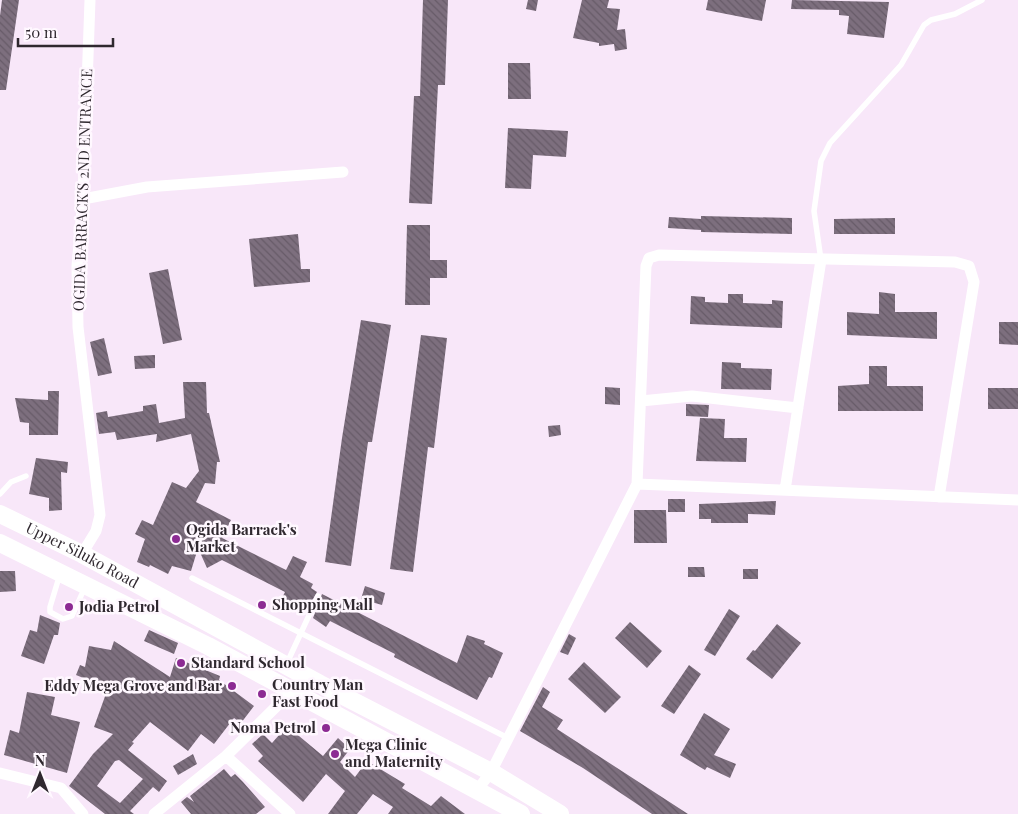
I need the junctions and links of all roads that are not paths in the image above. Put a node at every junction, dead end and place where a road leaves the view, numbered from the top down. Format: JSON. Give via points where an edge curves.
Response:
{"nodes":[{"id":1,"x":90,"y":0,"type":"edge"},
{"id":2,"x":982,"y":0,"type":"edge"},
{"id":3,"x":343,"y":172,"type":"dead end"},
{"id":4,"x":83,"y":199,"type":"junction"},
{"id":5,"x":822,"y":260,"type":"junction"},
{"id":6,"x":641,"y":401,"type":"junction"},
{"id":7,"x":798,"y":408,"type":"junction"},
{"id":8,"x":26,"y":476,"type":"dead end"},
{"id":9,"x":637,"y":484,"type":"junction"},
{"id":10,"x":785,"y":490,"type":"junction"},
{"id":11,"x":0,"y":494,"type":"edge"},
{"id":12,"x":939,"y":497,"type":"junction"},
{"id":13,"x":1018,"y":500,"type":"edge"},
{"id":14,"x":0,"y":514,"type":"edge"},
{"id":15,"x":0,"y":543,"type":"edge"},
{"id":16,"x":82,"y":554,"type":"junction"},
{"id":17,"x":60,"y":572,"type":"junction"},
{"id":18,"x":192,"y":578,"type":"dead end"},
{"id":19,"x":86,"y":584,"type":"junction"},
{"id":20,"x":318,"y":596,"type":"dead end"},
{"id":21,"x":301,"y":634,"type":"junction"},
{"id":22,"x":286,"y":665,"type":"junction"},
{"id":23,"x":293,"y":690,"type":"junction"},
{"id":24,"x":508,"y":738,"type":"junction"},
{"id":25,"x":226,"y":756,"type":"junction"},
{"id":26,"x":0,"y":772,"type":"edge"},
{"id":27,"x":491,"y":772,"type":"junction"},
{"id":28,"x":478,"y":789,"type":"junction"},
{"id":29,"x":83,"y":814,"type":"edge"},
{"id":30,"x":154,"y":814,"type":"edge"},
{"id":31,"x":290,"y":814,"type":"edge"},
{"id":32,"x":521,"y":814,"type":"edge"},
{"id":33,"x":560,"y":814,"type":"edge"}],
"edges":[{"from":1,"to":4,"type":"street","name":"OGIDA BARRACK'S 2ND ENTRANCE"},
{"from":2,"to":5,"type":"lane","via":[[924,25],[901,64],[830,143],[821,161],[814,211]]},
{"from":3,"to":4,"type":"street","via":[[147,187]]},
{"from":4,"to":16,"type":"street","name":"OGIDA BARRACK'S 2ND ENTRANCE","via":[[77,266],[78,327],[100,515],[96,531]]},
{"from":5,"to":6,"type":"street","via":[[659,255],[649,258],[646,266]]},
{"from":5,"to":7,"type":"street"},
{"from":5,"to":12,"type":"street","via":[[955,262],[969,266],[974,282]]},
{"from":6,"to":7,"type":"street","via":[[692,396]]},
{"from":6,"to":9,"type":"street"},
{"from":7,"to":10,"type":"street"},
{"from":8,"to":11,"type":"lane","via":[[11,482]]},
{"from":9,"to":10,"type":"street"},
{"from":9,"to":24,"type":"street"},
{"from":10,"to":12,"type":"street"},
{"from":12,"to":13,"type":"street"},
{"from":14,"to":16,"type":"main road","name":"Upper Siluko Road"},
{"from":15,"to":17,"type":"main road","name":"Upper Siluko Road"},
{"from":16,"to":22,"type":"main road","name":"Upper Siluko Road"},
{"from":17,"to":19,"type":"main road","name":"Upper Siluko Road"},
{"from":17,"to":19,"type":"lane","via":[[50,607],[54,615],[63,619],[72,616]]},
{"from":18,"to":21,"type":"lane"},
{"from":19,"to":23,"type":"main road","name":"Upper Siluko Road"},
{"from":20,"to":21,"type":"lane"},
{"from":21,"to":22,"type":"lane"},
{"from":21,"to":24,"type":"lane"},
{"from":22,"to":27,"type":"main road","name":"Upper Siluko Road"},
{"from":23,"to":25,"type":"street"},
{"from":23,"to":28,"type":"main road","name":"Upper Siluko Road"},
{"from":24,"to":27,"type":"street"},
{"from":25,"to":30,"type":"street"},
{"from":25,"to":31,"type":"street"},
{"from":26,"to":29,"type":"street","via":[[61,788]]},
{"from":27,"to":28,"type":"street"},
{"from":27,"to":33,"type":"main road","name":"Upper Siluko Road"},
{"from":28,"to":32,"type":"main road","name":"Upper Siluko Road"}]}
